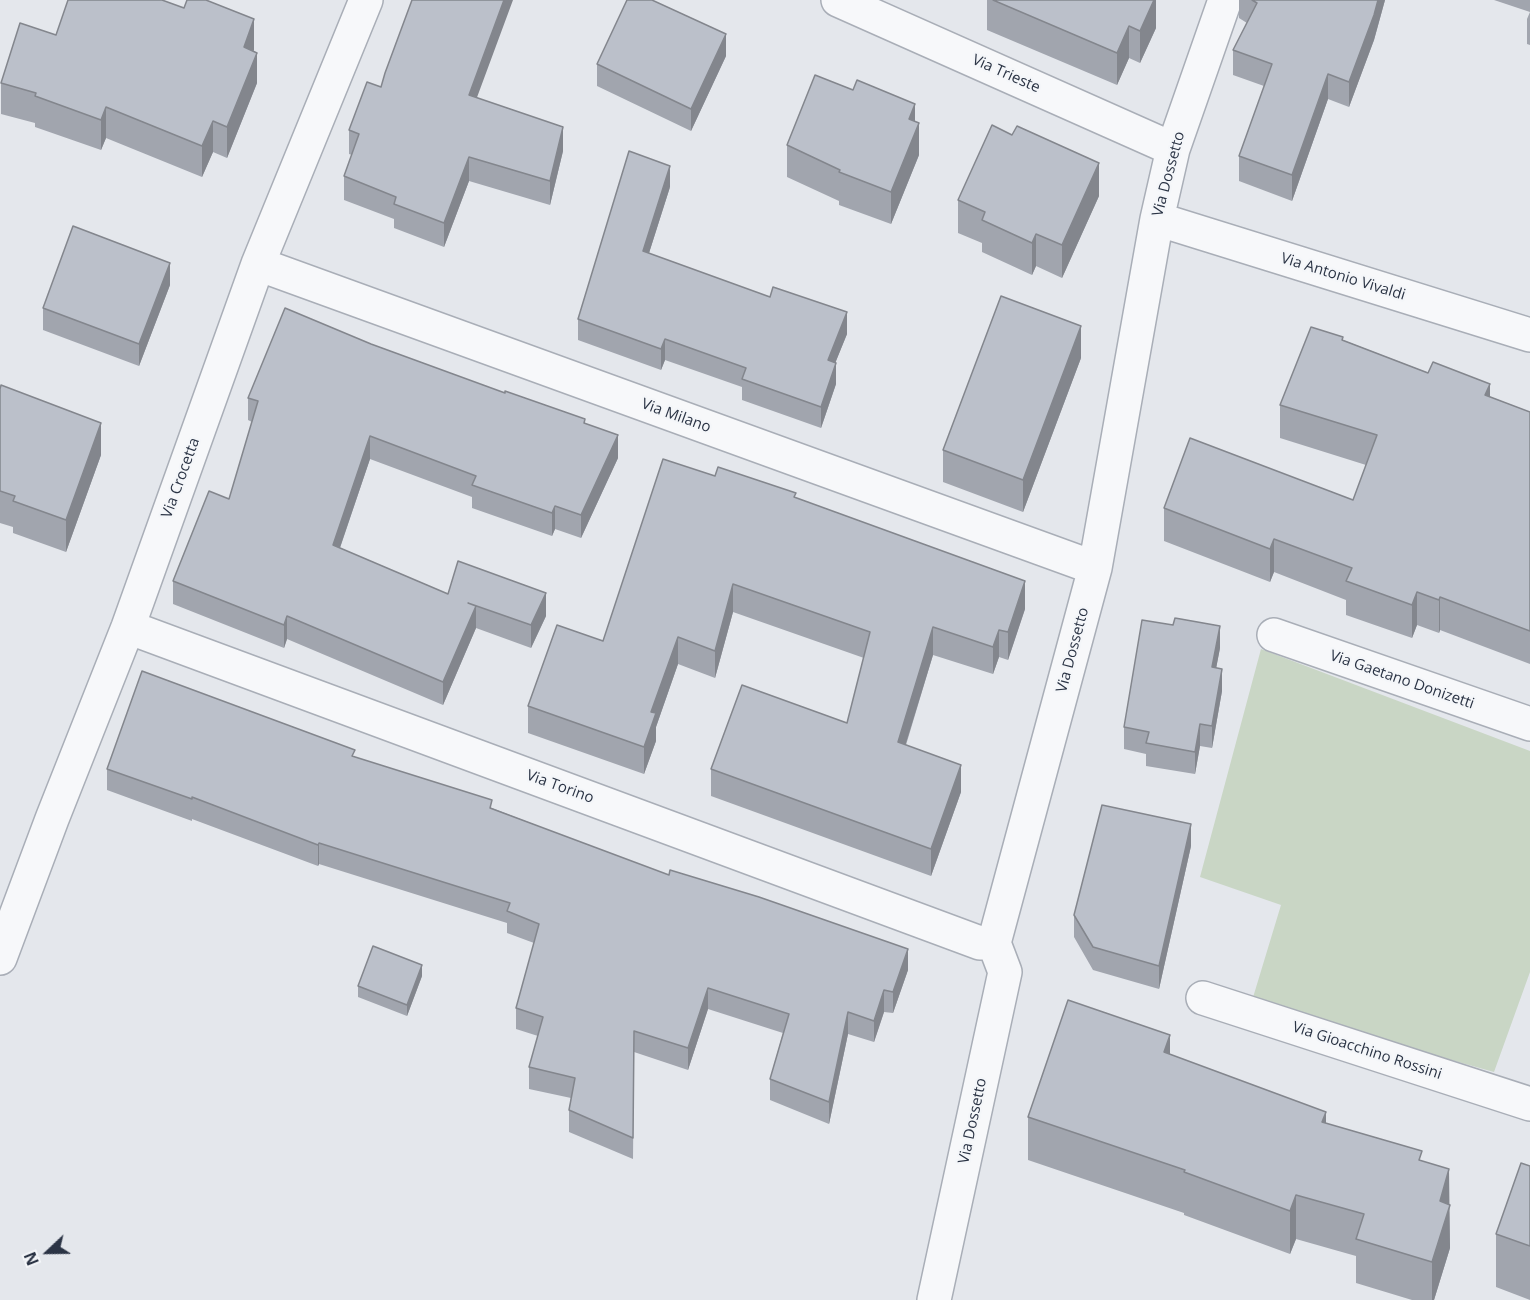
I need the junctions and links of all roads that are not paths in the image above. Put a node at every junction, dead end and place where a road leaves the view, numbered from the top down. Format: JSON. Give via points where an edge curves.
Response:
{"nodes":[{"id":1,"x":366,"y":0,"type":"edge"},
{"id":2,"x":838,"y":0,"type":"edge"},
{"id":3,"x":1225,"y":0,"type":"edge"},
{"id":4,"x":1173,"y":148,"type":"junction"},
{"id":5,"x":1157,"y":219,"type":"junction"},
{"id":6,"x":258,"y":264,"type":"junction"},
{"id":7,"x":1530,"y":335,"type":"edge"},
{"id":8,"x":1095,"y":568,"type":"junction"},
{"id":9,"x":128,"y":627,"type":"junction"},
{"id":10,"x":1274,"y":635,"type":"dead end"},
{"id":11,"x":1530,"y":724,"type":"edge"},
{"id":12,"x":994,"y":943,"type":"junction"},
{"id":13,"x":0,"y":958,"type":"edge"},
{"id":14,"x":1203,"y":998,"type":"dead end"},
{"id":15,"x":1530,"y":1104,"type":"edge"},
{"id":16,"x":934,"y":1300,"type":"edge"}],
"edges":[{"from":1,"to":6,"type":"street","name":"Via Crocetta"},
{"from":2,"to":4,"type":"street","name":"Via Trieste"},
{"from":3,"to":4,"type":"street","name":"Via Dossetto"},
{"from":4,"to":5,"type":"street","name":"Via Dossetto"},
{"from":5,"to":7,"type":"street","name":"Via Antonio Vivaldi"},
{"from":5,"to":8,"type":"street","name":"Via Dossetto"},
{"from":6,"to":8,"type":"street","name":"Via Milano"},
{"from":6,"to":9,"type":"street","name":"Via Crocetta"},
{"from":8,"to":12,"type":"street","name":"Via Dossetto"},
{"from":9,"to":12,"type":"street","name":"Via Torino","via":[[969,939]]},
{"from":9,"to":13,"type":"street","name":"Via Crocetta"},
{"from":10,"to":11,"type":"street","name":"Via Gaetano Donizetti"},
{"from":12,"to":16,"type":"street","name":"Via Dossetto","via":[[1005,972]]},
{"from":14,"to":15,"type":"street","name":"Via Gioacchino Rossini"}]}
